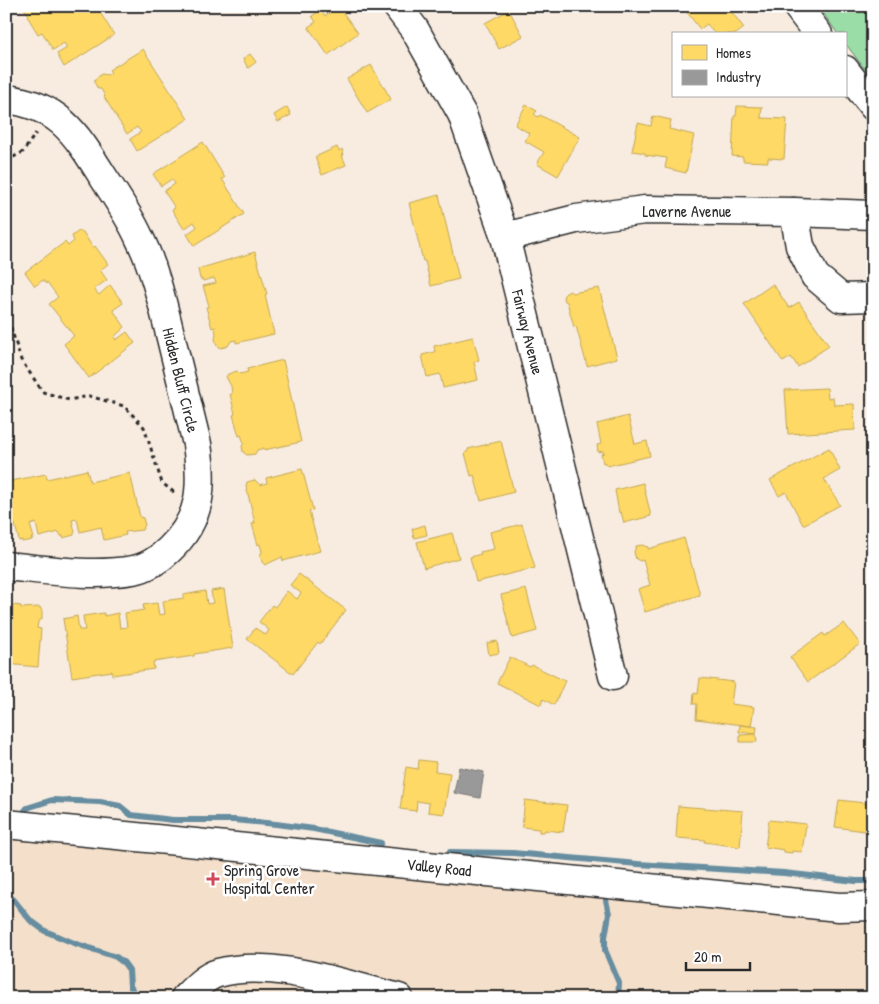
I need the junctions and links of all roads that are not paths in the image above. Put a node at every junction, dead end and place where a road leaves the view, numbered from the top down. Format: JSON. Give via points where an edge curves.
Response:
{"nodes":[{"id":1,"x":397,"y":6,"type":"edge"},
{"id":2,"x":797,"y":6,"type":"edge"},
{"id":3,"x":816,"y":32,"type":"edge"},
{"id":4,"x":846,"y":71,"type":"edge"},
{"id":5,"x":6,"y":98,"type":"edge"},
{"id":6,"x":873,"y":106,"type":"edge"},
{"id":7,"x":794,"y":212,"type":"junction"},
{"id":8,"x":873,"y":215,"type":"edge"},
{"id":9,"x":505,"y":237,"type":"junction"},
{"id":10,"x":873,"y":296,"type":"edge"},
{"id":11,"x":6,"y":566,"type":"edge"},
{"id":12,"x":613,"y":676,"type":"dead end"},
{"id":13,"x":11,"y":824,"type":"edge"},
{"id":14,"x":873,"y":906,"type":"edge"},
{"id":15,"x":185,"y":998,"type":"edge"},
{"id":16,"x":399,"y":998,"type":"edge"}],
"edges":[{"from":1,"to":9,"type":"street","name":"Fairway Avenue","via":[[415,30],[462,114]]},
{"from":2,"to":3,"type":"street"},
{"from":4,"to":6,"type":"street"},
{"from":5,"to":11,"type":"street","name":"Hidden Bluff Circle","via":[[23,100],[47,110],[68,125],[87,150],[139,237],[153,272],[201,469],[194,518],[178,542],[161,558],[135,570],[98,573]]},
{"from":7,"to":8,"type":"street","name":"Laverne Avenue"},
{"from":7,"to":9,"type":"street","name":"Laverne Avenue","via":[[645,210],[576,218]]},
{"from":7,"to":10,"type":"street","via":[[800,246],[815,276],[841,298]]},
{"from":9,"to":12,"type":"street","name":"Fairway Avenue"},
{"from":13,"to":14,"type":"street","name":"Valley Road","via":[[839,908]]},
{"from":15,"to":16,"type":"street","via":[[217,973],[249,968],[276,969]]}]}
